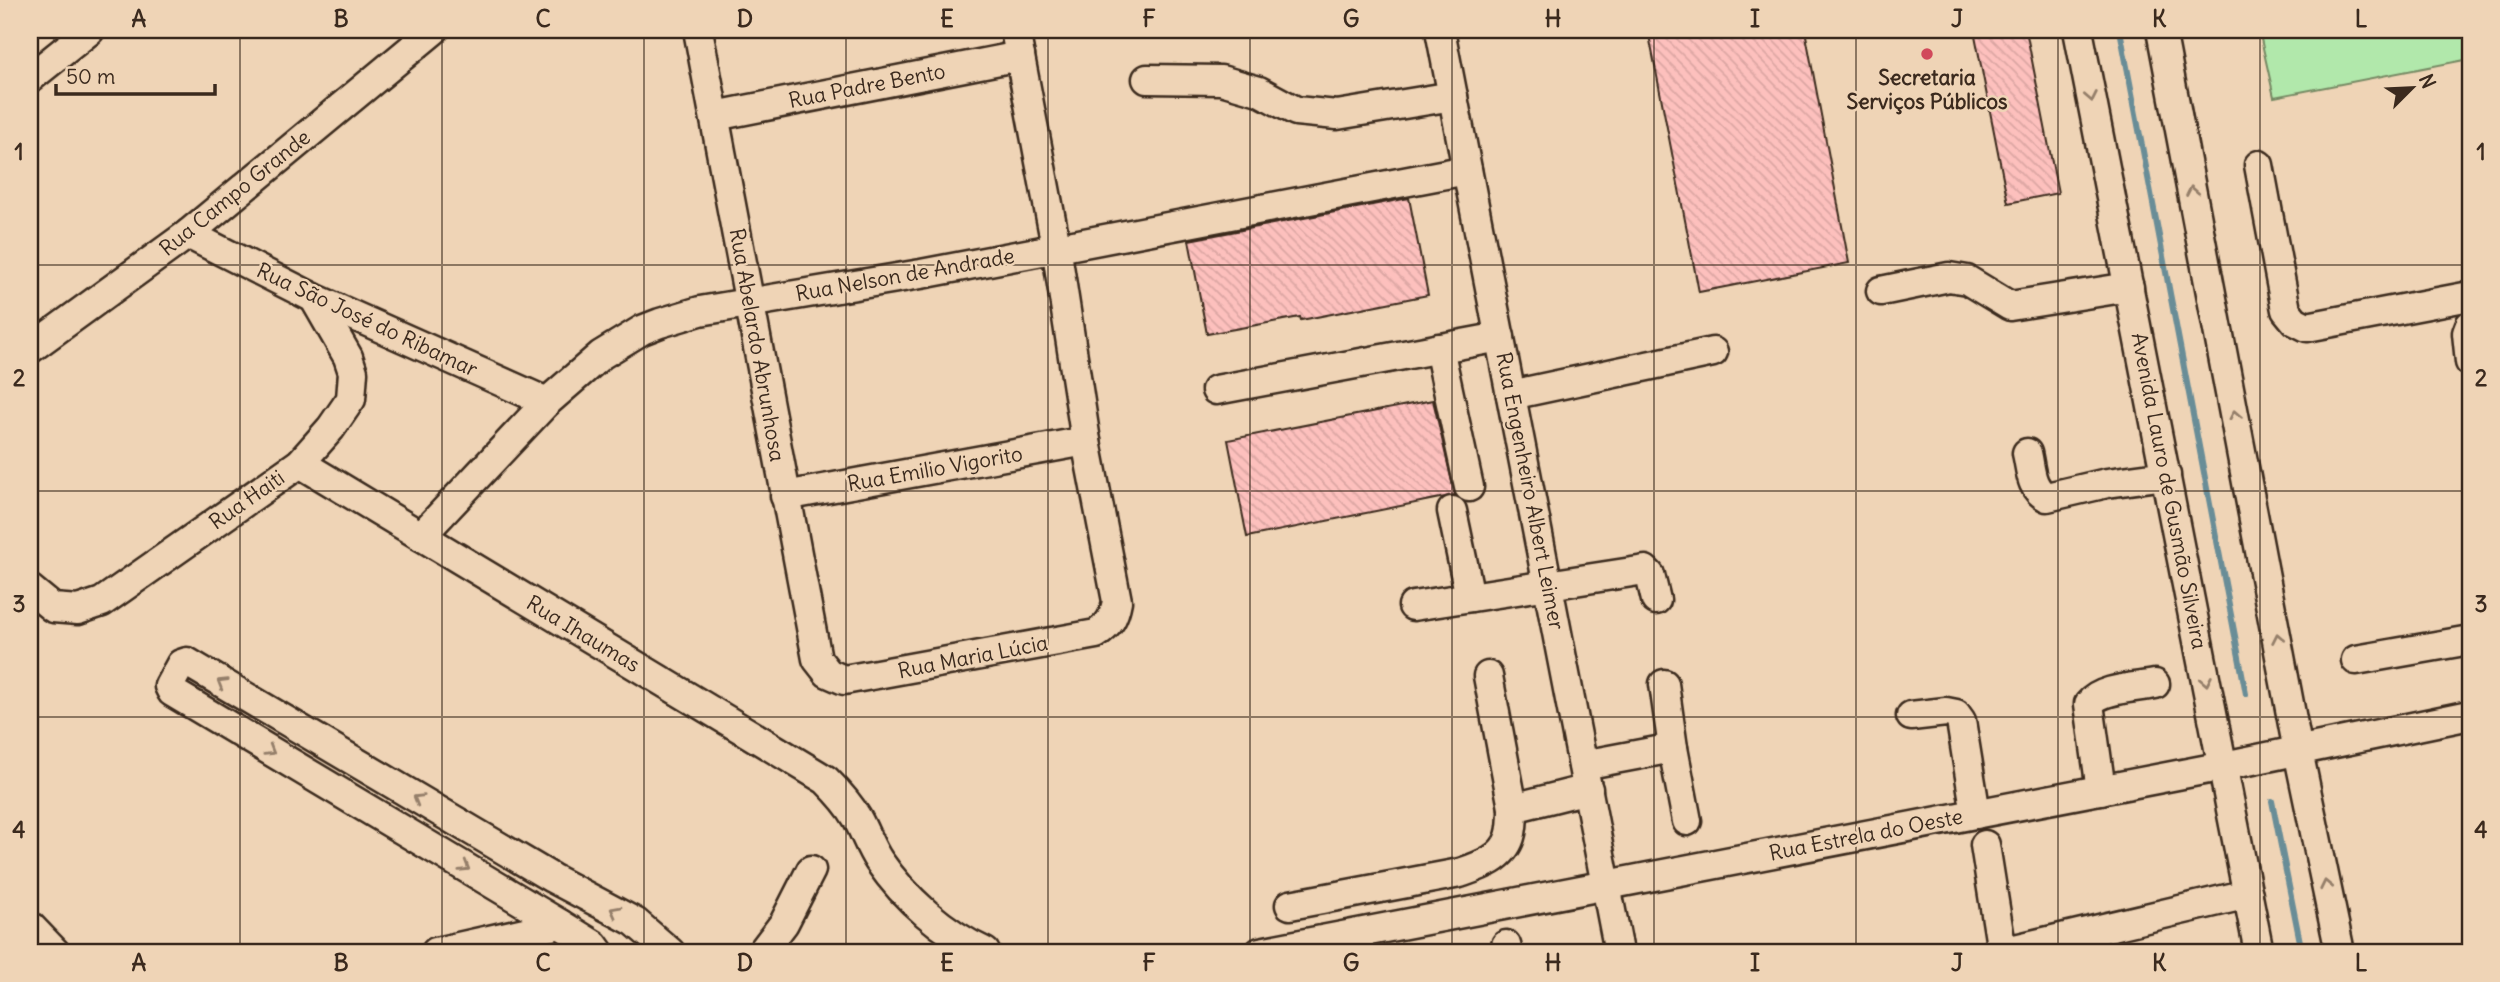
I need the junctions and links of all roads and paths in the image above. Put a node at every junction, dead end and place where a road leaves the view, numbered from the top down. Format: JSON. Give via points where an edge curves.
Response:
{"nodes":[{"id":1,"x":90,"y":30,"type":"edge"},
{"id":2,"x":434,"y":30,"type":"edge"},
{"id":3,"x":698,"y":30,"type":"edge"},
{"id":4,"x":1440,"y":30,"type":"edge"},
{"id":5,"x":2078,"y":30,"type":"edge"},
{"id":6,"x":2161,"y":30,"type":"edge"},
{"id":7,"x":1018,"y":43,"type":"edge"},
{"id":8,"x":30,"y":78,"type":"edge"},
{"id":9,"x":1147,"y":79,"type":"dead end"},
{"id":10,"x":1453,"y":96,"type":"junction"},
{"id":11,"x":715,"y":116,"type":"junction"},
{"id":12,"x":2259,"y":166,"type":"dead end"},
{"id":13,"x":1467,"y":170,"type":"junction"},
{"id":14,"x":188,"y":234,"type":"junction"},
{"id":15,"x":1056,"y":246,"type":"junction"},
{"id":16,"x":2129,"y":286,"type":"junction"},
{"id":17,"x":1881,"y":291,"type":"dead end"},
{"id":18,"x":2470,"y":296,"type":"edge"},
{"id":19,"x":314,"y":298,"type":"junction"},
{"id":20,"x":749,"y":303,"type":"junction"},
{"id":21,"x":2470,"y":326,"type":"edge"},
{"id":22,"x":1500,"y":337,"type":"junction"},
{"id":23,"x":1439,"y":348,"type":"junction"},
{"id":24,"x":30,"y":349,"type":"edge"},
{"id":25,"x":1713,"y":352,"type":"dead end"},
{"id":26,"x":2470,"y":362,"type":"edge"},
{"id":27,"x":1216,"y":390,"type":"dead end"},
{"id":28,"x":1511,"y":395,"type":"junction"},
{"id":29,"x":547,"y":402,"type":"junction"},
{"id":30,"x":1086,"y":441,"type":"junction"},
{"id":31,"x":2027,"y":453,"type":"dead end"},
{"id":32,"x":300,"y":463,"type":"junction"},
{"id":33,"x":2166,"y":475,"type":"junction"},
{"id":34,"x":1469,"y":487,"type":"dead end"},
{"id":35,"x":785,"y":496,"type":"junction"},
{"id":36,"x":1452,"y":511,"type":"dead end"},
{"id":37,"x":421,"y":536,"type":"junction"},
{"id":38,"x":1548,"y":585,"type":"junction"},
{"id":39,"x":30,"y":589,"type":"edge"},
{"id":40,"x":1470,"y":597,"type":"junction"},
{"id":41,"x":1656,"y":600,"type":"dead end"},
{"id":42,"x":1413,"y":606,"type":"dead end"},
{"id":43,"x":2470,"y":640,"type":"edge"},
{"id":44,"x":817,"y":659,"type":"joint"},
{"id":45,"x":2356,"y":660,"type":"dead end"},
{"id":46,"x":1488,"y":676,"type":"dead end"},
{"id":47,"x":1664,"y":684,"type":"dead end"},
{"id":48,"x":2155,"y":684,"type":"dead end"},
{"id":49,"x":2470,"y":715,"type":"edge"},
{"id":50,"x":1911,"y":716,"type":"dead end"},
{"id":51,"x":1673,"y":748,"type":"junction"},
{"id":52,"x":2298,"y":751,"type":"junction"},
{"id":53,"x":2224,"y":766,"type":"junction"},
{"id":54,"x":1585,"y":777,"type":"junction"},
{"id":55,"x":2101,"y":790,"type":"junction"},
{"id":56,"x":1513,"y":808,"type":"junction"},
{"id":57,"x":1976,"y":814,"type":"junction"},
{"id":58,"x":1687,"y":821,"type":"dead end"},
{"id":59,"x":1985,"y":845,"type":"dead end"},
{"id":60,"x":811,"y":870,"type":"dead end"},
{"id":61,"x":1606,"y":885,"type":"junction"},
{"id":62,"x":2248,"y":894,"type":"junction"},
{"id":63,"x":1290,"y":905,"type":"dead end"},
{"id":64,"x":560,"y":924,"type":"junction"},
{"id":65,"x":30,"y":926,"type":"edge"},
{"id":66,"x":55,"y":952,"type":"edge"},
{"id":67,"x":436,"y":952,"type":"edge"},
{"id":68,"x":599,"y":952,"type":"edge"},
{"id":69,"x":670,"y":952,"type":"edge"},
{"id":70,"x":762,"y":952,"type":"edge"},
{"id":71,"x":985,"y":952,"type":"edge"},
{"id":72,"x":1265,"y":952,"type":"edge"},
{"id":73,"x":1619,"y":952,"type":"edge"},
{"id":74,"x":2002,"y":952,"type":"edge"},
{"id":75,"x":2259,"y":952,"type":"edge"},
{"id":76,"x":2340,"y":952,"type":"edge"}],
"edges":[{"from":1,"to":8,"type":"street"},
{"from":2,"to":14,"type":"street","name":"Rua Campo Grande"},
{"from":3,"to":11,"type":"street","name":"Rua Abelardo Abrunhosa"},
{"from":4,"to":10,"type":"street","name":"Rua Engenheiro Albert Leimer"},
{"from":5,"to":16,"type":"street","name":"Avenida Lauro de Gusmão Silveira","one_way":true},
{"from":52,"to":6,"type":"street","one_way":true},
{"from":7,"to":11,"type":"street","name":"Rua Padre Bento"},
{"from":7,"to":15,"type":"street"},
{"from":9,"to":10,"type":"street","via":[[1221,80],[1259,91],[1296,111],[1337,115]]},
{"from":10,"to":13,"type":"street","name":"Rua Engenheiro Albert Leimer"},
{"from":11,"to":20,"type":"street","name":"Rua Abelardo Abrunhosa"},
{"from":12,"to":18,"type":"street","via":[[2286,310],[2295,321],[2307,327]]},
{"from":13,"to":15,"type":"street","name":"Rua Nelson de Andrade"},
{"from":13,"to":22,"type":"street","name":"Rua Engenheiro Albert Leimer"},
{"from":14,"to":19,"type":"street","name":"Rua São José do Ribamar"},
{"from":14,"to":24,"type":"street","name":"Rua Campo Grande"},
{"from":15,"to":20,"type":"street","name":"Rua Nelson de Andrade"},
{"from":15,"to":30,"type":"street"},
{"from":16,"to":17,"type":"street","via":[[2010,306],[1967,280],[1949,277]]},
{"from":16,"to":33,"type":"street","name":"Avenida Lauro de Gusmão Silveira"},
{"from":19,"to":29,"type":"street","name":"Rua São José do Ribamar"},
{"from":19,"to":32,"type":"street","name":"Rua Haiti","via":[[348,357],[354,383],[351,399]]},
{"from":20,"to":29,"type":"street","name":"Rua Nelson de Andrade","via":[[679,317],[642,330],[601,355]]},
{"from":20,"to":35,"type":"street","name":"Rua Abelardo Abrunhosa"},
{"from":21,"to":26,"type":"street"},
{"from":22,"to":23,"type":"street"},
{"from":22,"to":28,"type":"street","name":"Rua Engenheiro Albert Leimer"},
{"from":23,"to":27,"type":"street"},
{"from":23,"to":34,"type":"street"},
{"from":25,"to":28,"type":"street"},
{"from":28,"to":38,"type":"street","name":"Rua Engenheiro Albert Leimer"},
{"from":29,"to":37,"type":"street","name":"Rua Nelson de Andrade"},
{"from":30,"to":35,"type":"street","name":"Rua Emilio Vigorito"},
{"from":30,"to":44,"type":"street","name":"Rua Maria Lúcia","via":[[1117,601],[1112,621],[1096,634],[844,680],[828,673]]},
{"from":31,"to":33,"type":"street","via":[[2034,485],[2047,497]]},
{"from":32,"to":37,"type":"street","name":"Rua Ihaumas"},
{"from":32,"to":39,"type":"street","name":"Rua Haiti","via":[[102,602],[78,610],[52,608]]},
{"from":33,"to":53,"type":"street","name":"Avenida Lauro de Gusmão Silveira","one_way":true},
{"from":35,"to":44,"type":"street","name":"Rua Abelardo Abrunhosa"},
{"from":36,"to":40,"type":"street"},
{"from":37,"to":71,"type":"street","name":"Rua Ihaumas","via":[[834,787],[856,816],[879,860],[909,897],[938,923]]},
{"from":38,"to":40,"type":"street"},
{"from":38,"to":41,"type":"street","via":[[1645,570]]},
{"from":38,"to":54,"type":"street","name":"Rua Engenheiro Albert Leimer"},
{"from":40,"to":42,"type":"street"},
{"from":43,"to":45,"type":"street"},
{"from":46,"to":56,"type":"street"},
{"from":47,"to":51,"type":"street"},
{"from":48,"to":55,"type":"street","via":[[2103,694],[2089,704]]},
{"from":49,"to":52,"type":"street","name":"Rua Estrela do Oeste"},
{"from":50,"to":57,"type":"street","via":[[1946,712],[1961,721]]},
{"from":51,"to":54,"type":"street"},
{"from":51,"to":58,"type":"street"},
{"from":52,"to":53,"type":"street","name":"Rua Estrela do Oeste"},
{"from":76,"to":52,"type":"street","one_way":true},
{"from":53,"to":55,"type":"street","name":"Rua Estrela do Oeste"},
{"from":53,"to":62,"type":"street","name":"Avenida Lauro de Gusmão Silveira"},
{"from":54,"to":56,"type":"street"},
{"from":54,"to":61,"type":"street","name":"Rua Engenheiro Albert Leimer"},
{"from":55,"to":57,"type":"street","name":"Rua Estrela do Oeste"},
{"from":56,"to":63,"type":"street","via":[[1510,837],[1497,856],[1482,865]]},
{"from":57,"to":61,"type":"street","name":"Rua Estrela do Oeste"},
{"from":59,"to":74,"type":"street"},
{"from":60,"to":70,"type":"street","via":[[784,923]]},
{"from":61,"to":72,"type":"street","name":"Rua Estrela do Oeste"},
{"from":61,"to":73,"type":"street","name":"Rua Engenheiro Albert Leimer"},
{"from":62,"to":74,"type":"street"},
{"from":62,"to":75,"type":"street","name":"Avenida Lauro de Gusmão Silveira"},
{"from":64,"to":67,"type":"street"},
{"from":64,"to":68,"type":"street"},
{"from":69,"to":64,"type":"street","one_way":true,"via":[[635,922],[552,878],[187,662],[181,664],[169,686],[172,692]]},
{"from":65,"to":66,"type":"street"}]}
